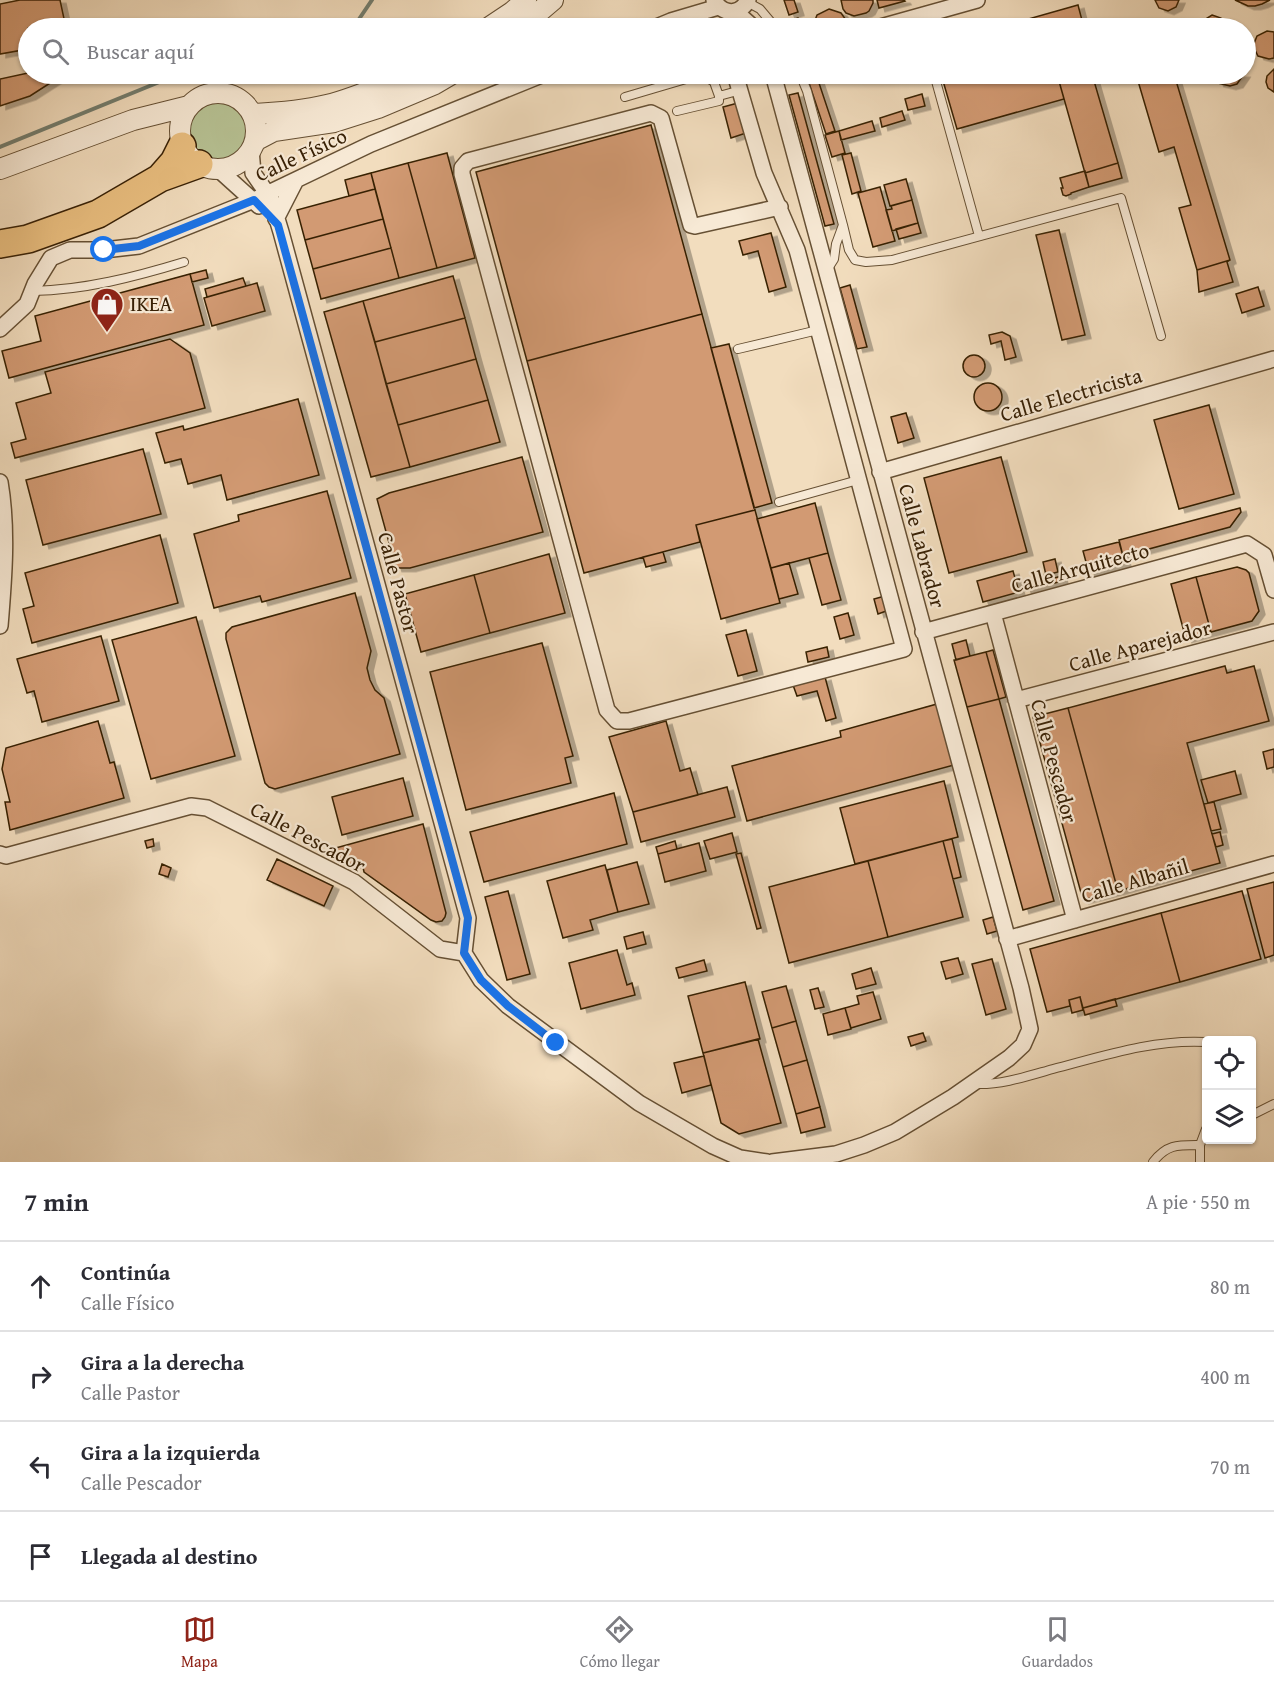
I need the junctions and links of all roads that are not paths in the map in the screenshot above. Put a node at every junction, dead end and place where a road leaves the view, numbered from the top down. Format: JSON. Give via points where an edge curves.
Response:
{"nodes":[{"id":1,"x":526,"y":0,"type":"edge"},
{"id":2,"x":553,"y":0,"type":"edge"},
{"id":3,"x":977,"y":0,"type":"edge"},
{"id":4,"x":716,"y":3,"type":"edge"},
{"id":5,"x":744,"y":4,"type":"edge"},
{"id":6,"x":503,"y":18,"type":"edge"},
{"id":7,"x":532,"y":18,"type":"edge"},
{"id":8,"x":690,"y":18,"type":"edge"},
{"id":9,"x":750,"y":18,"type":"edge"},
{"id":10,"x":768,"y":18,"type":"edge"},
{"id":11,"x":932,"y":18,"type":"edge"},
{"id":12,"x":388,"y":84,"type":"edge"},
{"id":13,"x":435,"y":84,"type":"edge"},
{"id":14,"x":519,"y":84,"type":"edge"},
{"id":15,"x":669,"y":84,"type":"edge"},
{"id":16,"x":715,"y":84,"type":"edge"},
{"id":17,"x":739,"y":84,"type":"edge"},
{"id":18,"x":775,"y":84,"type":"edge"},
{"id":19,"x":804,"y":84,"type":"edge"},
{"id":20,"x":937,"y":84,"type":"edge"},
{"id":21,"x":741,"y":90,"type":"junction"},
{"id":22,"x":719,"y":96,"type":"junction"},
{"id":23,"x":625,"y":97,"type":"dead end"},
{"id":24,"x":189,"y":106,"type":"junction"},
{"id":25,"x":677,"y":111,"type":"dead end"},
{"id":26,"x":252,"y":114,"type":"junction"},
{"id":27,"x":133,"y":120,"type":"junction"},
{"id":28,"x":253,"y":146,"type":"junction"},
{"id":29,"x":195,"y":153,"type":"junction"},
{"id":30,"x":0,"y":169,"type":"edge"},
{"id":31,"x":296,"y":180,"type":"junction"},
{"id":32,"x":260,"y":197,"type":"junction"},
{"id":33,"x":780,"y":207,"type":"junction"},
{"id":34,"x":277,"y":222,"type":"junction"},
{"id":35,"x":843,"y":225,"type":"junction"},
{"id":36,"x":979,"y":236,"type":"junction"},
{"id":37,"x":28,"y":238,"type":"junction"},
{"id":38,"x":0,"y":244,"type":"edge"},
{"id":39,"x":0,"y":252,"type":"edge"},
{"id":40,"x":184,"y":262,"type":"dead end"},
{"id":41,"x":826,"y":271,"type":"junction"},
{"id":42,"x":33,"y":291,"type":"junction"},
{"id":43,"x":0,"y":329,"type":"edge"},
{"id":44,"x":818,"y":330,"type":"junction"},
{"id":45,"x":1161,"y":336,"type":"dead end"},
{"id":46,"x":738,"y":350,"type":"dead end"},
{"id":47,"x":1274,"y":358,"type":"edge"},
{"id":48,"x":880,"y":472,"type":"junction"},
{"id":49,"x":858,"y":480,"type":"junction"},
{"id":50,"x":0,"y":482,"type":"edge"},
{"id":51,"x":778,"y":502,"type":"dead end"},
{"id":52,"x":1274,"y":590,"type":"edge"},
{"id":53,"x":993,"y":613,"type":"junction"},
{"id":54,"x":0,"y":626,"type":"edge"},
{"id":55,"x":923,"y":632,"type":"junction"},
{"id":56,"x":1274,"y":632,"type":"edge"},
{"id":57,"x":1016,"y":700,"type":"junction"},
{"id":58,"x":0,"y":854,"type":"edge"},
{"id":59,"x":1274,"y":864,"type":"edge"},
{"id":60,"x":1075,"y":920,"type":"junction"},
{"id":61,"x":1007,"y":939,"type":"junction"},
{"id":62,"x":464,"y":953,"type":"junction"},
{"id":63,"x":1202,"y":1042,"type":"edge"},
{"id":64,"x":972,"y":1083,"type":"junction"},
{"id":65,"x":1274,"y":1104,"type":"edge"},
{"id":66,"x":1256,"y":1113,"type":"edge"},
{"id":67,"x":1202,"y":1141,"type":"edge"},
{"id":68,"x":1200,"y":1145,"type":"junction"},
{"id":69,"x":766,"y":1162,"type":"edge"},
{"id":70,"x":772,"y":1162,"type":"edge"},
{"id":71,"x":1153,"y":1162,"type":"edge"},
{"id":72,"x":1200,"y":1162,"type":"edge"}],
"edges":[{"from":1,"to":6,"type":"street"},
{"from":2,"to":7,"type":"street"},
{"from":3,"to":11,"type":"street"},
{"from":4,"to":5,"type":"street","via":[[728,12]]},
{"from":4,"to":8,"type":"street"},
{"from":5,"to":9,"type":"street"},
{"from":5,"to":10,"type":"lane","via":[[760,9]]},
{"from":12,"to":26,"type":"street","via":[[326,105]]},
{"from":13,"to":28,"type":"street","via":[[334,122],[274,131]]},
{"from":14,"to":31,"type":"street","name":"Calle Físico","via":[[371,144]]},
{"from":15,"to":23,"type":"lane"},
{"from":16,"to":22,"type":"lane"},
{"from":17,"to":21,"type":"street"},
{"from":18,"to":41,"type":"street","name":"Calle Labrador"},
{"from":19,"to":35,"type":"lane"},
{"from":20,"to":36,"type":"lane"},
{"from":21,"to":22,"type":"lane"},
{"from":21,"to":33,"type":"street","via":[[764,173]]},
{"from":22,"to":25,"type":"lane","via":[[719,101]]},
{"from":24,"to":26,"type":"street","via":[[198,98],[222,93],[240,100]]},
{"from":24,"to":27,"type":"street"},
{"from":24,"to":29,"type":"street","via":[[180,124]]},
{"from":26,"to":28,"type":"street","via":[[256,132]]},
{"from":27,"to":29,"type":"street","via":[[170,127]]},
{"from":27,"to":30,"type":"street"},
{"from":28,"to":29,"type":"street","via":[[245,158],[228,168]]},
{"from":28,"to":32,"type":"street","name":"Calle Pastor","via":[[253,173]]},
{"from":29,"to":32,"type":"street","name":"Calle Pastor"},
{"from":29,"to":37,"type":"highway","via":[[174,162],[160,178],[98,214]]},
{"from":31,"to":32,"type":"street","name":"Calle Físico"},
{"from":31,"to":34,"type":"street"},
{"from":32,"to":34,"type":"street","name":"Calle Pastor"},
{"from":32,"to":42,"type":"street","name":"Calle Físico","via":[[139,246],[70,250],[51,258]]},
{"from":33,"to":44,"type":"street","via":[[797,250]]},
{"from":33,"to":49,"type":"street","via":[[691,225],[661,118],[651,113],[468,161],[462,168],[601,687],[608,710],[617,721],[629,722],[904,649]]},
{"from":34,"to":62,"type":"street","name":"Calle Pastor","via":[[468,918]]},
{"from":35,"to":36,"type":"lane","via":[[855,260],[866,262],[892,260]]},
{"from":35,"to":41,"type":"lane","via":[[834,259]]},
{"from":36,"to":45,"type":"lane","via":[[1122,198]]},
{"from":37,"to":38,"type":"highway"},
{"from":37,"to":39,"type":"highway"},
{"from":40,"to":42,"type":"lane","via":[[64,290]]},
{"from":41,"to":48,"type":"street","name":"Calle Labrador"},
{"from":42,"to":43,"type":"street","via":[[27,304]]},
{"from":44,"to":46,"type":"lane"},
{"from":44,"to":49,"type":"street"},
{"from":47,"to":48,"type":"street","name":"Calle Electricista"},
{"from":48,"to":55,"type":"street","name":"Calle Labrador"},
{"from":49,"to":51,"type":"lane"},
{"from":50,"to":54,"type":"street","via":[[4,508]]},
{"from":52,"to":53,"type":"street","name":"Calle Arquitecto","via":[[1264,555],[1247,544]]},
{"from":53,"to":55,"type":"street","name":"Calle Arquitecto"},
{"from":53,"to":57,"type":"street","name":"Calle Pescador"},
{"from":55,"to":61,"type":"street","name":"Calle Labrador"},
{"from":56,"to":57,"type":"street","name":"Calle Aparejador"},
{"from":57,"to":60,"type":"street","name":"Calle Pescador"},
{"from":58,"to":62,"type":"street","name":"Calle Pescador","via":[[6,856],[191,806],[207,808],[354,882],[440,949]]},
{"from":59,"to":60,"type":"street","name":"Calle Albañil"},
{"from":60,"to":61,"type":"street","name":"Calle Albañil"},
{"from":61,"to":64,"type":"street","name":"Calle Labrador","via":[[1030,1029],[1023,1045]]},
{"from":62,"to":69,"type":"street","via":[[481,980],[508,1006],[639,1103],[713,1146],[740,1158]]},
{"from":63,"to":64,"type":"lane","via":[[1148,1046],[1012,1080]]},
{"from":64,"to":70,"type":"street","via":[[895,1132],[864,1145],[836,1154]]},
{"from":65,"to":66,"type":"lane"},
{"from":67,"to":68,"type":"lane"},
{"from":68,"to":71,"type":"lane","via":[[1171,1147],[1161,1151]]},
{"from":68,"to":72,"type":"lane"}]}
